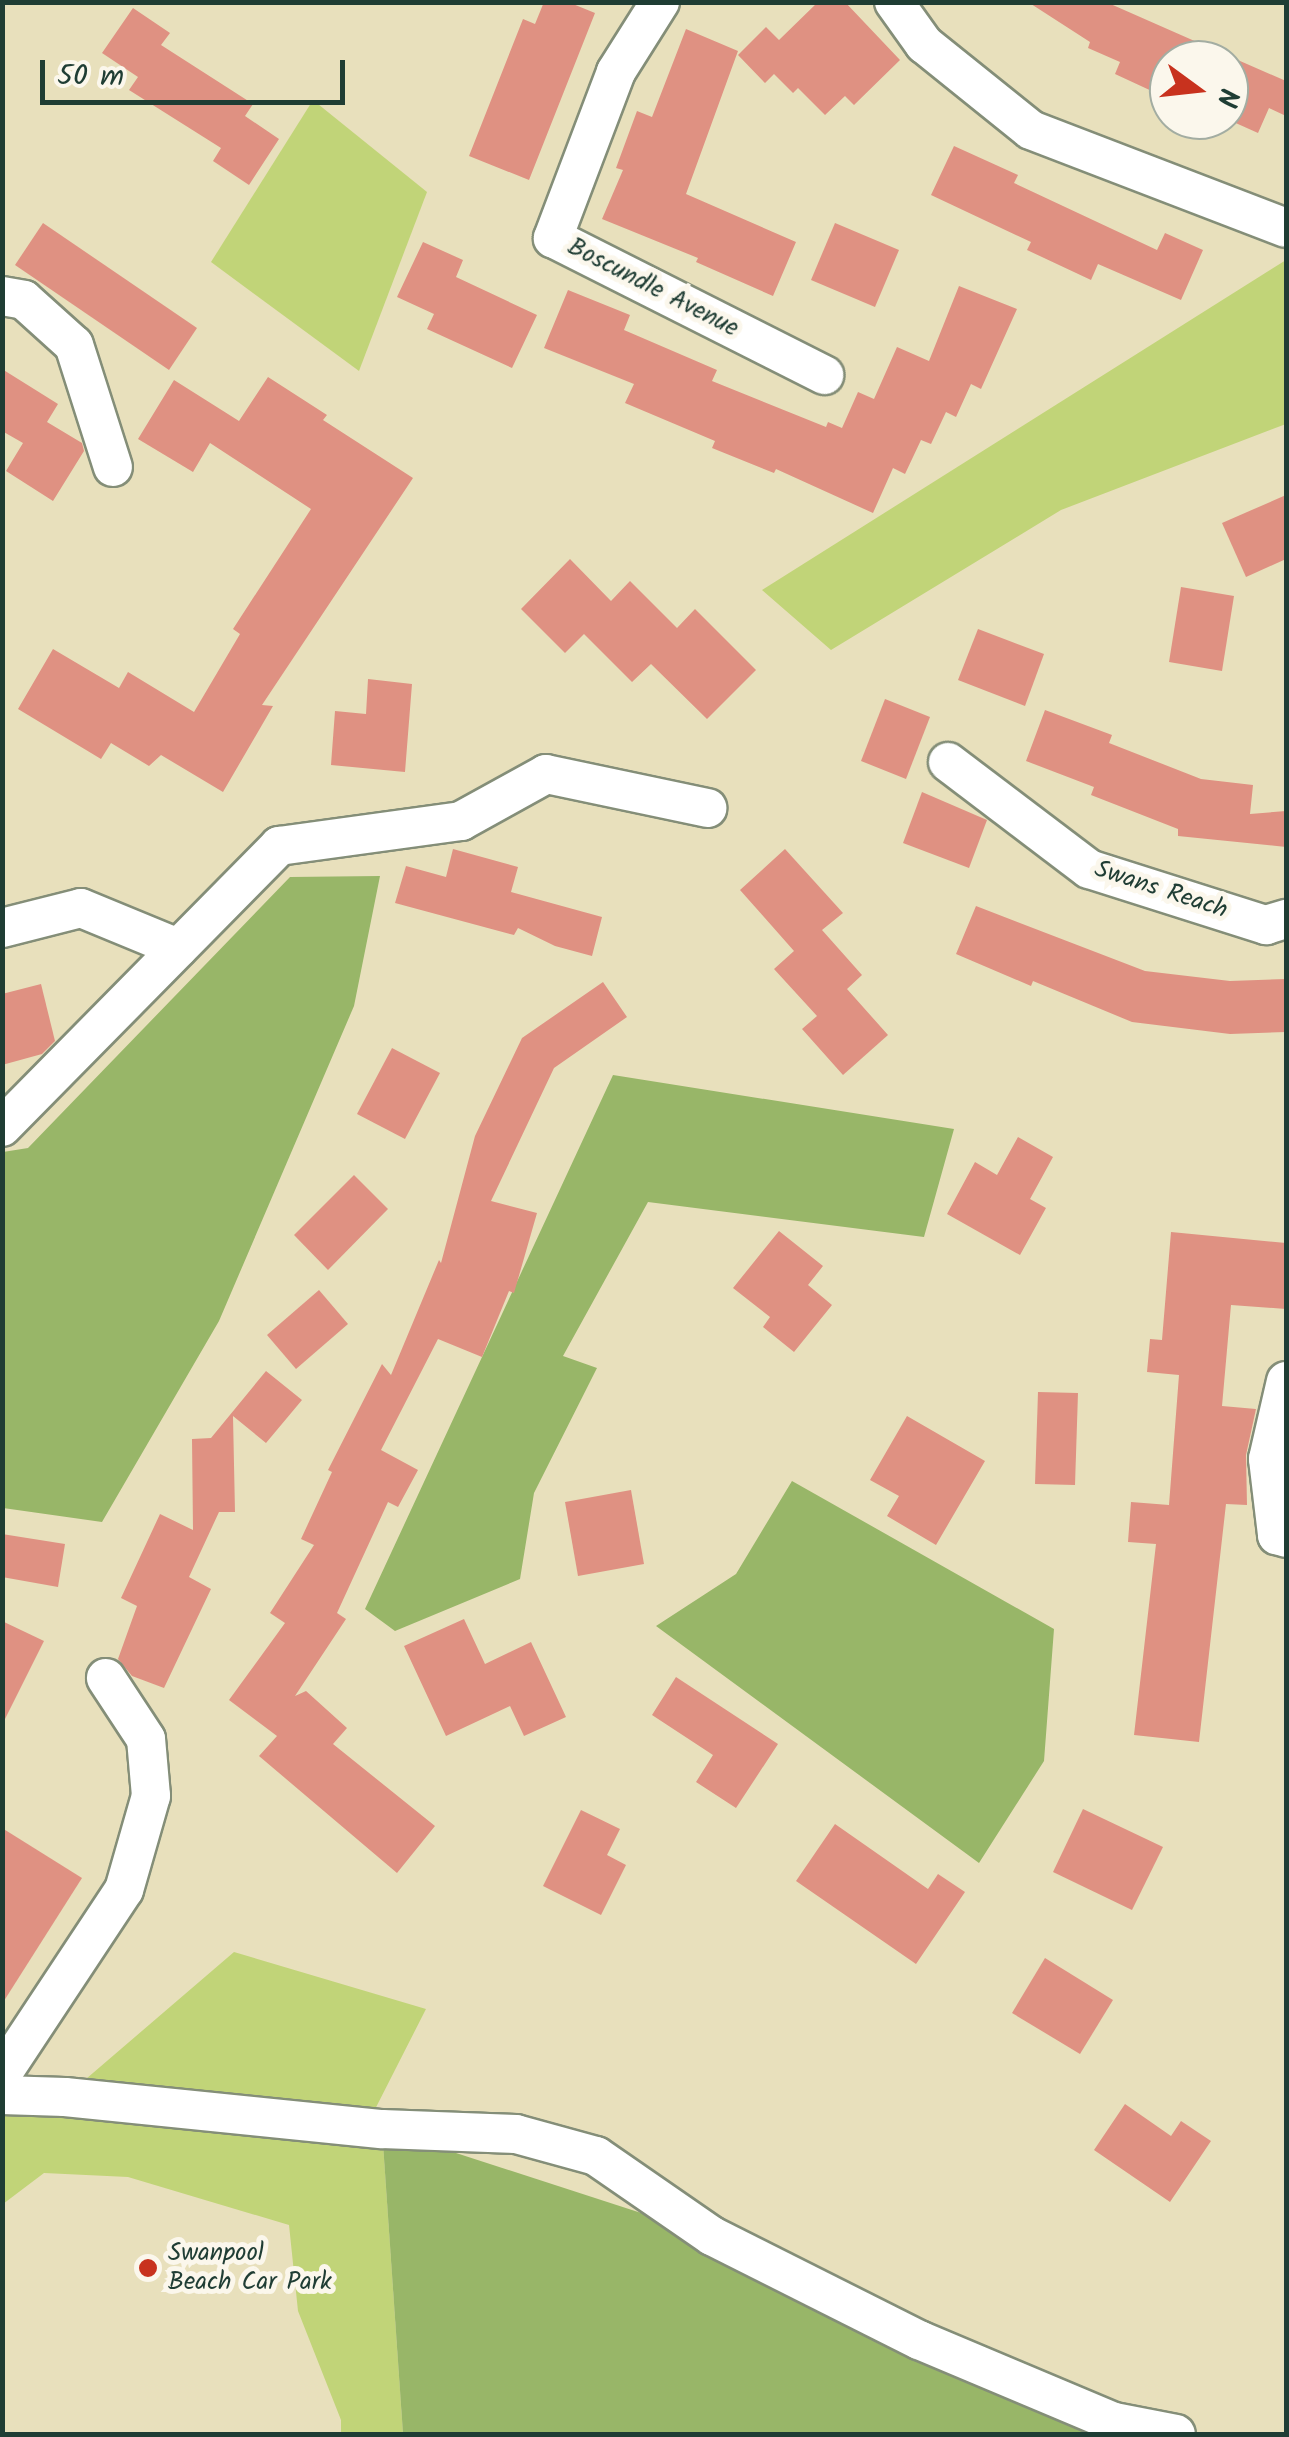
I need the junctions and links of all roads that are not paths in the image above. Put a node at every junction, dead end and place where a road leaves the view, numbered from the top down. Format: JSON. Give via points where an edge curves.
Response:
{"nodes":[{"id":1,"x":660,"y":2,"type":"edge"},
{"id":2,"x":894,"y":2,"type":"edge"},
{"id":3,"x":1286,"y":228,"type":"edge"},
{"id":4,"x":2,"y":296,"type":"edge"},
{"id":5,"x":824,"y":375,"type":"dead end"},
{"id":6,"x":113,"y":467,"type":"dead end"},
{"id":7,"x":948,"y":762,"type":"dead end"},
{"id":8,"x":708,"y":808,"type":"dead end"},
{"id":9,"x":1286,"y":920,"type":"edge"},
{"id":10,"x":2,"y":928,"type":"edge"},
{"id":11,"x":178,"y":948,"type":"junction"},
{"id":12,"x":2,"y":1127,"type":"edge"},
{"id":13,"x":1286,"y":1382,"type":"edge"},
{"id":14,"x":1286,"y":1538,"type":"edge"},
{"id":15,"x":106,"y":1678,"type":"dead end"},
{"id":16,"x":2,"y":2074,"type":"edge"},
{"id":17,"x":2,"y":2095,"type":"edge"},
{"id":18,"x":1176,"y":2434,"type":"edge"}],
"edges":[{"from":1,"to":5,"type":"street","name":"Boscundle Avenue","via":[[616,72],[554,238]]},
{"from":2,"to":3,"type":"street","via":[[924,44],[1031,130]]},
{"from":4,"to":6,"type":"street","via":[[24,300],[74,345]]},
{"from":7,"to":9,"type":"street","name":"Swans Reach","via":[[1090,868],[1266,924]]},
{"from":8,"to":11,"type":"street","via":[[546,774],[461,822],[279,846]]},
{"from":10,"to":11,"type":"street","via":[[82,908]]},
{"from":11,"to":12,"type":"street"},
{"from":13,"to":14,"type":"street","via":[[1268,1459],[1277,1535]]},
{"from":15,"to":16,"type":"street","via":[[146,1739],[151,1796],[124,1890]]},
{"from":17,"to":18,"type":"street","via":[[382,2129],[516,2134],[596,2156],[712,2236],[919,2340],[1114,2422]]}]}
